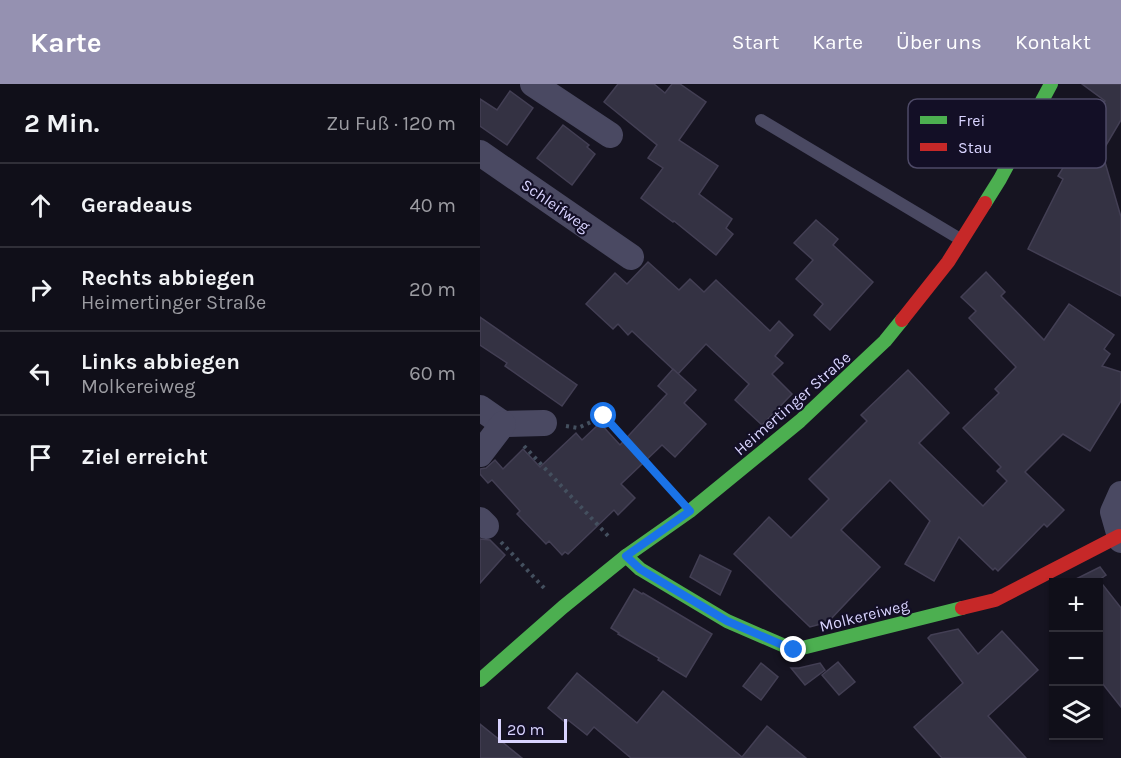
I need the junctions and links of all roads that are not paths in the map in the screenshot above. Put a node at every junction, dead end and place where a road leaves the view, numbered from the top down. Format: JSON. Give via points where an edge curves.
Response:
{"nodes":[{"id":1,"x":533,"y":84,"type":"edge"},
{"id":2,"x":1051,"y":84,"type":"edge"},
{"id":3,"x":1043,"y":99,"type":"edge"},
{"id":4,"x":761,"y":120,"type":"dead end"},
{"id":5,"x":610,"y":135,"type":"dead end"},
{"id":6,"x":480,"y":153,"type":"edge"},
{"id":7,"x":1006,"y":168,"type":"edge"},
{"id":8,"x":962,"y":240,"type":"junction"},
{"id":9,"x":631,"y":257,"type":"dead end"},
{"id":10,"x":480,"y":408,"type":"edge"},
{"id":11,"x":544,"y":423,"type":"road end"},
{"id":12,"x":503,"y":424,"type":"junction"},
{"id":13,"x":480,"y":454,"type":"edge"},
{"id":14,"x":1121,"y":494,"type":"edge"},
{"id":15,"x":1120,"y":538,"type":"edge"},
{"id":16,"x":626,"y":556,"type":"junction"},
{"id":17,"x":480,"y":680,"type":"edge"}],
"edges":[{"from":1,"to":5,"type":"street"},
{"from":2,"to":3,"type":"street","name":"Heimertinger Straße"},
{"from":4,"to":8,"type":"lane"},
{"from":6,"to":9,"type":"street","name":"Schleifweg"},
{"from":7,"to":8,"type":"street","name":"Heimertinger Straße"},
{"from":8,"to":16,"type":"street","name":"Heimertinger Straße","via":[[885,341],[800,421],[690,511]]},
{"from":10,"to":12,"type":"street"},
{"from":11,"to":12,"type":"street"},
{"from":12,"to":13,"type":"street"},
{"from":14,"to":15,"type":"street","via":[[1113,512]]},
{"from":15,"to":16,"type":"street","name":"Molkereiweg","via":[[995,600],[794,650],[727,621],[640,569]]},
{"from":16,"to":17,"type":"street","name":"Heimertinger Straße"}]}
